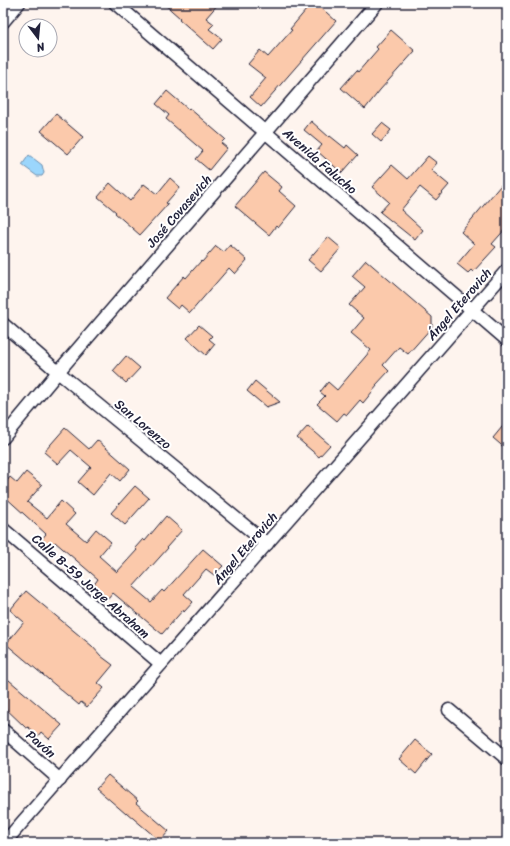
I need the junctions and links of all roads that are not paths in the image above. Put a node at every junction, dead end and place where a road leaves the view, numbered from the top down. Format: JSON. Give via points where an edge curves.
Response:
{"nodes":[{"id":1,"x":19,"y":3,"type":"edge"},
{"id":2,"x":115,"y":3,"type":"edge"},
{"id":3,"x":377,"y":3,"type":"edge"},
{"id":4,"x":3,"y":22,"type":"edge"},
{"id":5,"x":265,"y":132,"type":"junction"},
{"id":6,"x":507,"y":270,"type":"edge"},
{"id":7,"x":473,"y":310,"type":"junction"},
{"id":8,"x":3,"y":324,"type":"edge"},
{"id":9,"x":507,"y":340,"type":"edge"},
{"id":10,"x":58,"y":372,"type":"junction"},
{"id":11,"x":3,"y":438,"type":"edge"},
{"id":12,"x":3,"y":529,"type":"edge"},
{"id":13,"x":267,"y":544,"type":"junction"},
{"id":14,"x":161,"y":664,"type":"junction"},
{"id":15,"x":449,"y":710,"type":"dead end"},
{"id":16,"x":3,"y":730,"type":"edge"},
{"id":17,"x":507,"y":759,"type":"edge"},
{"id":18,"x":60,"y":780,"type":"junction"},
{"id":19,"x":4,"y":843,"type":"edge"}],
"edges":[{"from":1,"to":4,"type":"street"},
{"from":2,"to":5,"type":"street","name":"Avenida Falucho"},
{"from":3,"to":5,"type":"street","name":"José Covasevich"},
{"from":5,"to":7,"type":"street","name":"Avenida Falucho"},
{"from":5,"to":10,"type":"street","name":"José Covasevich"},
{"from":6,"to":7,"type":"street","name":"Ángel Eterovich"},
{"from":7,"to":9,"type":"street","name":"Avenida Falucho"},
{"from":7,"to":13,"type":"street","name":"Ángel Eterovich"},
{"from":8,"to":10,"type":"street","name":"San Lorenzo"},
{"from":10,"to":11,"type":"street","name":"José Covasevich"},
{"from":10,"to":13,"type":"street","name":"San Lorenzo"},
{"from":12,"to":14,"type":"street","name":"Calle B-59 Jorge Abraham"},
{"from":13,"to":14,"type":"street","name":"Ángel Eterovich"},
{"from":14,"to":18,"type":"street","name":"Ángel Eterovich"},
{"from":15,"to":17,"type":"street"},
{"from":16,"to":18,"type":"street","name":"Pavón"},
{"from":18,"to":19,"type":"street","name":"Ángel Eterovich"}]}
